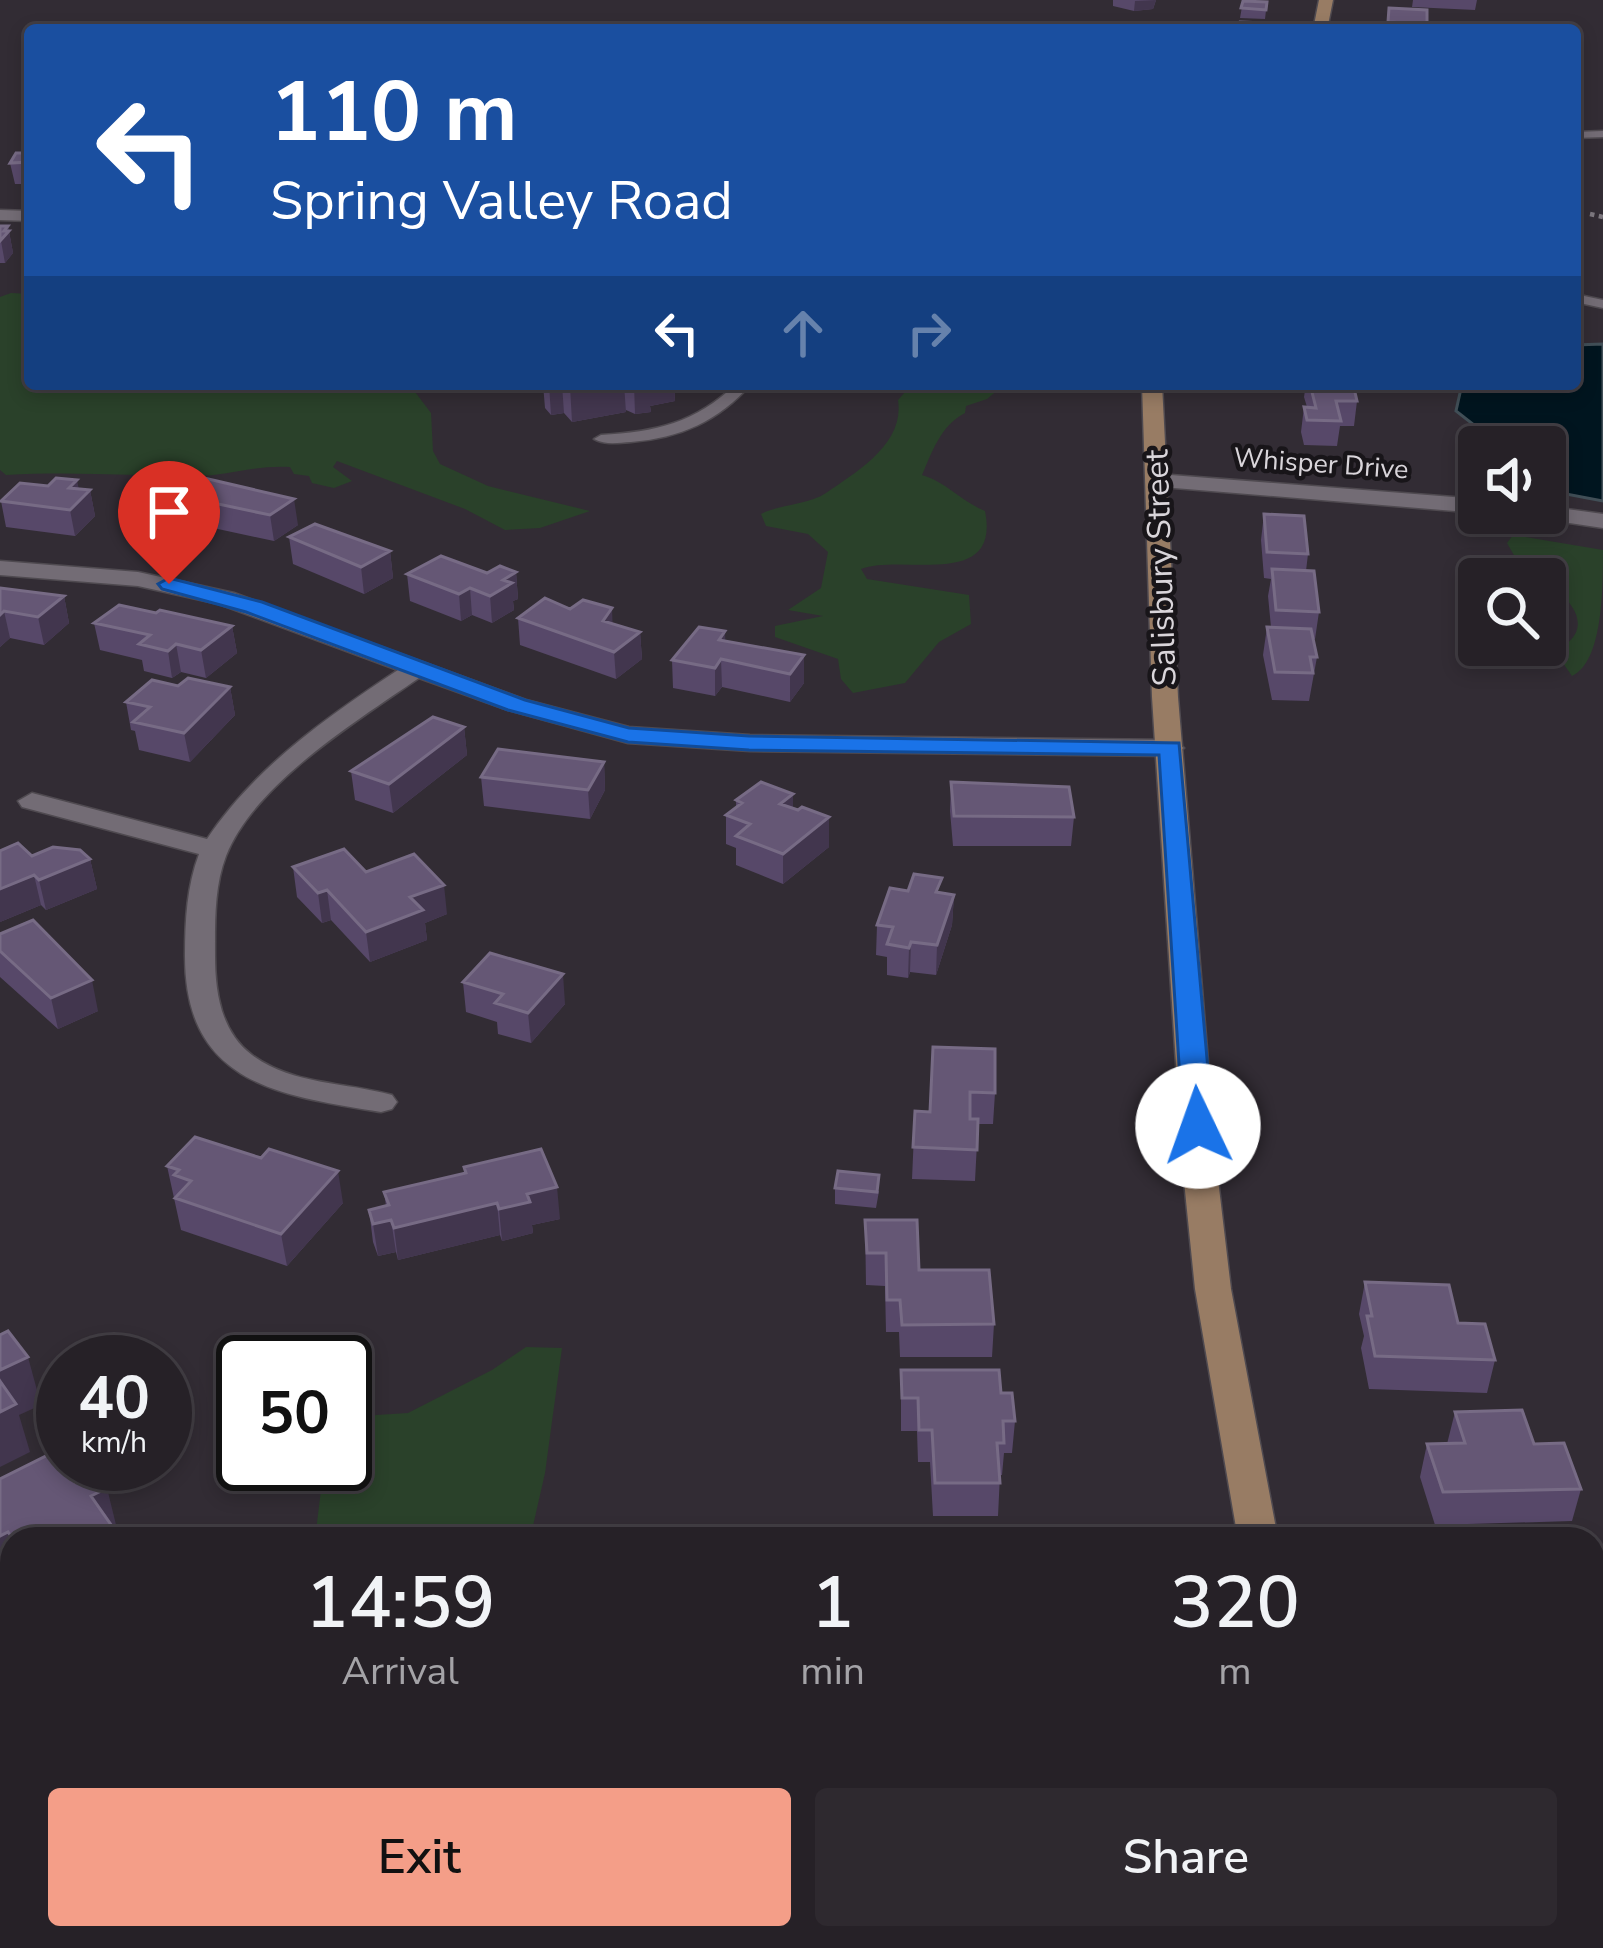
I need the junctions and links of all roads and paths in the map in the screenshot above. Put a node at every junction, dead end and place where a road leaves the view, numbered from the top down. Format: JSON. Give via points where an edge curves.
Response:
{"nodes":[{"id":1,"x":1590,"y":214,"type":"dead end"},
{"id":2,"x":1603,"y":217,"type":"edge"},
{"id":3,"x":738,"y":390,"type":"edge"},
{"id":4,"x":1152,"y":390,"type":"edge"},
{"id":5,"x":601,"y":439,"type":"dead end"},
{"id":6,"x":1158,"y":481,"type":"junction"},
{"id":7,"x":1458,"y":504,"type":"edge"},
{"id":8,"x":1566,"y":516,"type":"edge"},
{"id":9,"x":1603,"y":521,"type":"edge"},
{"id":10,"x":0,"y":568,"type":"edge"},
{"id":11,"x":417,"y":668,"type":"junction"},
{"id":12,"x":1171,"y":748,"type":"junction"},
{"id":13,"x":32,"y":801,"type":"dead end"},
{"id":14,"x":214,"y":848,"type":"junction"},
{"id":15,"x":381,"y":1102,"type":"dead end"},
{"id":16,"x":1256,"y":1527,"type":"edge"}],
"edges":[{"from":1,"to":2,"type":"path"},
{"from":3,"to":5,"type":"lane","via":[[692,428]]},
{"from":4,"to":6,"type":"main road","name":"Salisbury Street"},
{"from":6,"to":7,"type":"street","name":"Whisper Drive"},
{"from":6,"to":12,"type":"main road","name":"Salisbury Street"},
{"from":8,"to":9,"type":"street"},
{"from":10,"to":11,"type":"street","via":[[197,591]]},
{"from":11,"to":12,"type":"street","via":[[570,721],[658,739]]},
{"from":11,"to":14,"type":"street","via":[[300,753]]},
{"from":12,"to":16,"type":"main road","name":"Salisbury Street","via":[[1213,1289]]},
{"from":13,"to":14,"type":"street"},
{"from":14,"to":15,"type":"street","via":[[200,957],[205,1013],[218,1039],[236,1060],[289,1088]]}]}
